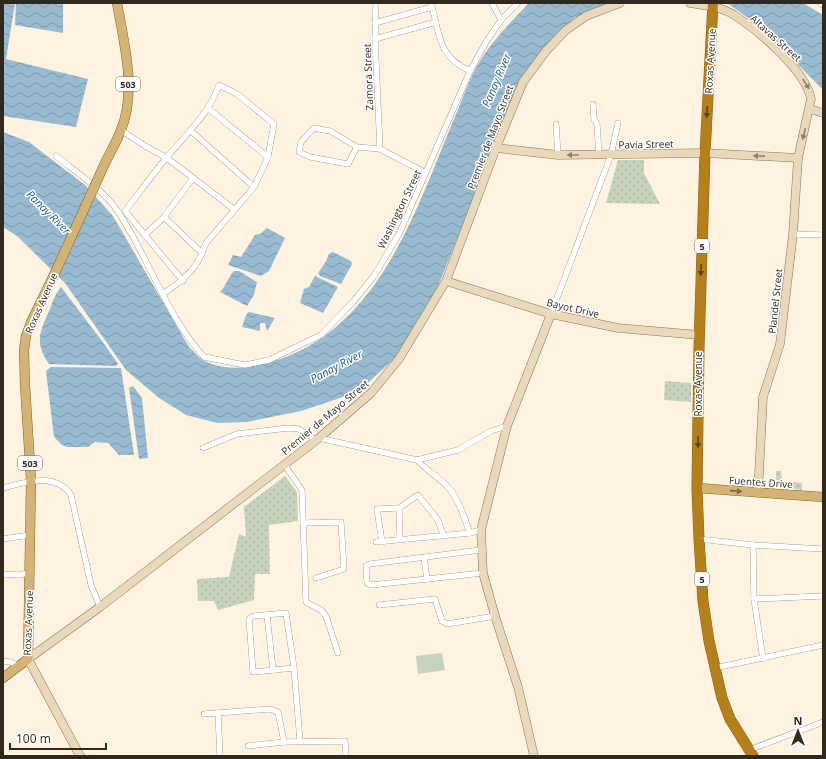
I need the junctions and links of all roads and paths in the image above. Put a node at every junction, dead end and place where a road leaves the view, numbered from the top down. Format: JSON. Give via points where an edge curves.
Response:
{"nodes":[{"id":1,"x":117,"y":3,"type":"edge"},
{"id":2,"x":376,"y":3,"type":"edge"},
{"id":3,"x":492,"y":3,"type":"edge"},
{"id":4,"x":518,"y":3,"type":"edge"},
{"id":5,"x":620,"y":3,"type":"edge"},
{"id":6,"x":690,"y":3,"type":"edge"},
{"id":7,"x":820,"y":3,"type":"edge"},
{"id":8,"x":432,"y":5,"type":"edge"},
{"id":9,"x":713,"y":5,"type":"edge"},
{"id":10,"x":823,"y":5,"type":"edge"},
{"id":11,"x":501,"y":20,"type":"junction"},
{"id":12,"x":436,"y":22,"type":"junction"},
{"id":13,"x":375,"y":23,"type":"junction"},
{"id":14,"x":375,"y":39,"type":"junction"},
{"id":15,"x":470,"y":71,"type":"junction"},
{"id":16,"x":593,"y":104,"type":"dead end"},
{"id":17,"x":209,"y":109,"type":"junction"},
{"id":18,"x":810,"y":109,"type":"junction"},
{"id":19,"x":823,"y":113,"type":"edge"},
{"id":20,"x":618,"y":123,"type":"dead end"},
{"id":21,"x":556,"y":124,"type":"dead end"},
{"id":22,"x":121,"y":130,"type":"junction"},
{"id":23,"x":191,"y":131,"type":"junction"},
{"id":24,"x":357,"y":147,"type":"junction"},
{"id":25,"x":496,"y":148,"type":"junction"},
{"id":26,"x":380,"y":149,"type":"junction"},
{"id":27,"x":705,"y":153,"type":"junction"},
{"id":28,"x":599,"y":154,"type":"junction"},
{"id":29,"x":558,"y":155,"type":"junction"},
{"id":30,"x":611,"y":155,"type":"junction"},
{"id":31,"x":56,"y":156,"type":"dead end"},
{"id":32,"x":268,"y":157,"type":"junction"},
{"id":33,"x":167,"y":158,"type":"junction"},
{"id":34,"x":798,"y":158,"type":"junction"},
{"id":35,"x":426,"y":173,"type":"junction"},
{"id":36,"x":193,"y":178,"type":"junction"},
{"id":37,"x":254,"y":188,"type":"junction"},
{"id":38,"x":235,"y":210,"type":"junction"},
{"id":39,"x":164,"y":217,"type":"junction"},
{"id":40,"x":792,"y":234,"type":"junction"},
{"id":41,"x":145,"y":235,"type":"junction"},
{"id":42,"x":823,"y":235,"type":"edge"},
{"id":43,"x":202,"y":253,"type":"junction"},
{"id":44,"x":183,"y":281,"type":"junction"},
{"id":45,"x":446,"y":281,"type":"junction"},
{"id":46,"x":164,"y":293,"type":"junction"},
{"id":47,"x":551,"y":314,"type":"junction"},
{"id":48,"x":699,"y":335,"type":"junction"},
{"id":49,"x":507,"y":426,"type":"junction"},
{"id":50,"x":317,"y":439,"type":"junction"},
{"id":51,"x":204,"y":448,"type":"dead end"},
{"id":52,"x":417,"y":460,"type":"junction"},
{"id":53,"x":284,"y":464,"type":"junction"},
{"id":54,"x":31,"y":480,"type":"junction"},
{"id":55,"x":3,"y":488,"type":"edge"},
{"id":56,"x":698,"y":488,"type":"junction"},
{"id":57,"x":758,"y":493,"type":"junction"},
{"id":58,"x":823,"y":497,"type":"edge"},
{"id":59,"x":399,"y":508,"type":"junction"},
{"id":60,"x":303,"y":523,"type":"junction"},
{"id":61,"x":481,"y":530,"type":"junction"},
{"id":62,"x":470,"y":533,"type":"junction"},
{"id":63,"x":443,"y":534,"type":"junction"},
{"id":64,"x":30,"y":535,"type":"junction"},
{"id":65,"x":3,"y":539,"type":"edge"},
{"id":66,"x":400,"y":539,"type":"junction"},
{"id":67,"x":699,"y":539,"type":"junction"},
{"id":68,"x":753,"y":545,"type":"junction"},
{"id":69,"x":823,"y":549,"type":"edge"},
{"id":70,"x":480,"y":550,"type":"junction"},
{"id":71,"x":424,"y":558,"type":"junction"},
{"id":72,"x":29,"y":573,"type":"junction"},
{"id":73,"x":483,"y":573,"type":"junction"},
{"id":74,"x":3,"y":574,"type":"edge"},
{"id":75,"x":316,"y":578,"type":"dead end"},
{"id":76,"x":427,"y":579,"type":"junction"},
{"id":77,"x":823,"y":596,"type":"edge"},
{"id":78,"x":754,"y":599,"type":"junction"},
{"id":79,"x":379,"y":605,"type":"dead end"},
{"id":80,"x":100,"y":607,"type":"junction"},
{"id":81,"x":267,"y":615,"type":"junction"},
{"id":82,"x":495,"y":616,"type":"junction"},
{"id":83,"x":823,"y":645,"type":"edge"},
{"id":84,"x":338,"y":653,"type":"dead end"},
{"id":85,"x":28,"y":659,"type":"junction"},
{"id":86,"x":763,"y":659,"type":"junction"},
{"id":87,"x":3,"y":661,"type":"edge"},
{"id":88,"x":20,"y":666,"type":"junction"},
{"id":89,"x":294,"y":668,"type":"junction"},
{"id":90,"x":715,"y":668,"type":"junction"},
{"id":91,"x":273,"y":670,"type":"junction"},
{"id":92,"x":3,"y":678,"type":"edge"},
{"id":93,"x":218,"y":713,"type":"junction"},
{"id":94,"x":204,"y":714,"type":"dead end"},
{"id":95,"x":823,"y":722,"type":"edge"},
{"id":96,"x":300,"y":741,"type":"junction"},
{"id":97,"x":284,"y":742,"type":"junction"},
{"id":98,"x":248,"y":746,"type":"dead end"},
{"id":99,"x":751,"y":753,"type":"edge"},
{"id":100,"x":80,"y":756,"type":"edge"},
{"id":101,"x":220,"y":756,"type":"edge"},
{"id":102,"x":346,"y":756,"type":"edge"},
{"id":103,"x":534,"y":756,"type":"edge"}],
"edges":[{"from":1,"to":22,"type":"main road","name":"Roxas Avenue","number":"503","via":[[128,82],[127,105]]},
{"from":2,"to":13,"type":"street","name":"Zamora Street"},
{"from":3,"to":11,"type":"street"},
{"from":4,"to":11,"type":"street","name":"Washington Street"},
{"from":5,"to":25,"type":"street","name":"Premier de Mayo Street","via":[[586,16],[566,30],[546,51],[522,82]]},
{"from":6,"to":9,"type":"street"},
{"from":7,"to":10,"type":"street"},
{"from":8,"to":12,"type":"street"},
{"from":8,"to":13,"type":"street"},
{"from":9,"to":18,"type":"street","name":"Altavas Street","one_way":true,"via":[[733,14],[795,68],[809,90]]},
{"from":9,"to":27,"type":"highway","name":"Roxas Avenue","number":"5","one_way":true},
{"from":11,"to":15,"type":"street","name":"Washington Street"},
{"from":12,"to":14,"type":"street"},
{"from":12,"to":15,"type":"street","via":[[445,52],[451,61]]},
{"from":13,"to":14,"type":"street","name":"Zamora Street"},
{"from":14,"to":26,"type":"street","name":"Zamora Street"},
{"from":15,"to":35,"type":"street","name":"Washington Street"},
{"from":16,"to":28,"type":"street"},
{"from":17,"to":23,"type":"street"},
{"from":17,"to":32,"type":"street"},
{"from":17,"to":32,"type":"street","via":[[219,85],[237,94],[274,124]]},
{"from":18,"to":19,"type":"street"},
{"from":18,"to":34,"type":"street","name":"Plaridel Street","one_way":true},
{"from":20,"to":30,"type":"street"},
{"from":21,"to":29,"type":"street"},
{"from":22,"to":33,"type":"street"},
{"from":22,"to":54,"type":"main road","name":"Roxas Avenue","number":"503","bridge":true,"via":[[26,336],[25,385]]},
{"from":23,"to":33,"type":"street"},
{"from":23,"to":37,"type":"street"},
{"from":24,"to":24,"type":"street","via":[[348,164],[310,157],[298,152],[301,142],[314,128],[330,131]]},
{"from":24,"to":26,"type":"street"},
{"from":25,"to":29,"type":"street","name":"Pavia Street"},
{"from":25,"to":45,"type":"street","name":"Premier de Mayo Street"},
{"from":26,"to":35,"type":"street"},
{"from":27,"to":30,"type":"street","name":"Pavia Street"},
{"from":34,"to":27,"type":"street","name":"Pavia Street","one_way":true},
{"from":27,"to":48,"type":"highway","name":"Roxas Avenue","number":"5","one_way":true},
{"from":28,"to":29,"type":"street","name":"Pavia Street","one_way":true},
{"from":28,"to":30,"type":"street","name":"Pavia Street"},
{"from":30,"to":47,"type":"street"},
{"from":31,"to":46,"type":"street","name":"Washington Street","via":[[119,212]]},
{"from":32,"to":37,"type":"street"},
{"from":33,"to":36,"type":"street"},
{"from":33,"to":41,"type":"street","via":[[125,211]]},
{"from":34,"to":40,"type":"street","name":"Plaridel Street"},
{"from":35,"to":46,"type":"street","name":"Washington Street","via":[[399,234],[374,276],[321,335],[293,350],[269,360],[245,365],[204,357],[181,326]]},
{"from":36,"to":38,"type":"street"},
{"from":36,"to":39,"type":"street"},
{"from":37,"to":38,"type":"street"},
{"from":38,"to":43,"type":"street","via":[[206,243]]},
{"from":39,"to":41,"type":"street"},
{"from":39,"to":43,"type":"street"},
{"from":40,"to":42,"type":"street"},
{"from":40,"to":57,"type":"street","name":"Plaridel Street","via":[[780,344],[763,397]]},
{"from":41,"to":44,"type":"street"},
{"from":43,"to":44,"type":"street","via":[[197,264]]},
{"from":44,"to":46,"type":"street"},
{"from":45,"to":47,"type":"street","name":"Bayot Drive"},
{"from":45,"to":50,"type":"street","name":"Premier de Mayo Street","via":[[399,359],[371,393]]},
{"from":47,"to":48,"type":"street","name":"Bayot Drive","via":[[618,328]]},
{"from":47,"to":49,"type":"street"},
{"from":48,"to":56,"type":"highway","name":"Roxas Avenue","number":"5","one_way":true},
{"from":49,"to":52,"type":"street","via":[[491,431],[458,450]]},
{"from":49,"to":61,"type":"street"},
{"from":50,"to":51,"type":"street","via":[[299,429],[288,428],[237,434]]},
{"from":50,"to":52,"type":"street"},
{"from":50,"to":53,"type":"street","name":"Premier de Mayo Street"},
{"from":52,"to":62,"type":"street","via":[[446,485],[455,497]]},
{"from":53,"to":60,"type":"street","via":[[302,490]]},
{"from":53,"to":80,"type":"street","name":"Premier de Mayo Street"},
{"from":54,"to":55,"type":"street"},
{"from":54,"to":64,"type":"main road","name":"Roxas Avenue","number":"503"},
{"from":54,"to":80,"type":"street","via":[[58,482],[66,487],[71,495],[91,586]]},
{"from":56,"to":57,"type":"main road","name":"Fuentes Drive","one_way":true},
{"from":56,"to":67,"type":"highway","name":"Roxas Avenue","number":"5"},
{"from":57,"to":58,"type":"main road","name":"Fuentes Drive"},
{"from":59,"to":63,"type":"street","via":[[418,495],[438,520]]},
{"from":59,"to":66,"type":"street"},
{"from":59,"to":66,"type":"street","via":[[377,509],[379,542]]},
{"from":60,"to":75,"type":"street","via":[[341,522],[344,569]]},
{"from":60,"to":84,"type":"street","via":[[306,602],[321,610],[326,616]]},
{"from":61,"to":62,"type":"street"},
{"from":61,"to":70,"type":"street"},
{"from":62,"to":63,"type":"street"},
{"from":63,"to":66,"type":"street"},
{"from":64,"to":65,"type":"street"},
{"from":64,"to":72,"type":"main road","name":"Roxas Avenue","number":"503"},
{"from":67,"to":68,"type":"street"},
{"from":67,"to":90,"type":"highway","name":"Roxas Avenue","number":"5","via":[[703,601]]},
{"from":68,"to":69,"type":"street"},
{"from":68,"to":78,"type":"street"},
{"from":70,"to":71,"type":"street"},
{"from":70,"to":73,"type":"street"},
{"from":71,"to":76,"type":"street"},
{"from":71,"to":76,"type":"street","via":[[370,564],[366,566],[367,583],[371,585]]},
{"from":72,"to":74,"type":"street"},
{"from":72,"to":85,"type":"main road","name":"Roxas Avenue","number":"503"},
{"from":73,"to":76,"type":"street"},
{"from":73,"to":82,"type":"street"},
{"from":77,"to":78,"type":"street"},
{"from":78,"to":86,"type":"street"},
{"from":79,"to":82,"type":"street","via":[[435,599],[442,621],[447,624]]},
{"from":80,"to":85,"type":"street","name":"Premier de Mayo Street"},
{"from":81,"to":89,"type":"street","via":[[286,614]]},
{"from":81,"to":91,"type":"street"},
{"from":81,"to":91,"type":"street","via":[[253,616],[248,622],[252,665],[253,672]]},
{"from":82,"to":103,"type":"street","via":[[518,687]]},
{"from":83,"to":86,"type":"street"},
{"from":85,"to":88,"type":"main road","name":"Roxas Avenue"},
{"from":85,"to":100,"type":"street"},
{"from":86,"to":90,"type":"street"},
{"from":87,"to":88,"type":"street"},
{"from":88,"to":92,"type":"main road","name":"Roxas Avenue"},
{"from":89,"to":91,"type":"street"},
{"from":89,"to":96,"type":"street"},
{"from":90,"to":99,"type":"highway","name":"Roxas Avenue","number":"5","via":[[730,719]]},
{"from":93,"to":94,"type":"street"},
{"from":93,"to":97,"type":"street","via":[[270,709],[278,712]]},
{"from":93,"to":101,"type":"street"},
{"from":95,"to":99,"type":"street"},
{"from":96,"to":97,"type":"street"},
{"from":96,"to":102,"type":"street","via":[[345,741]]},
{"from":97,"to":98,"type":"street"}]}
